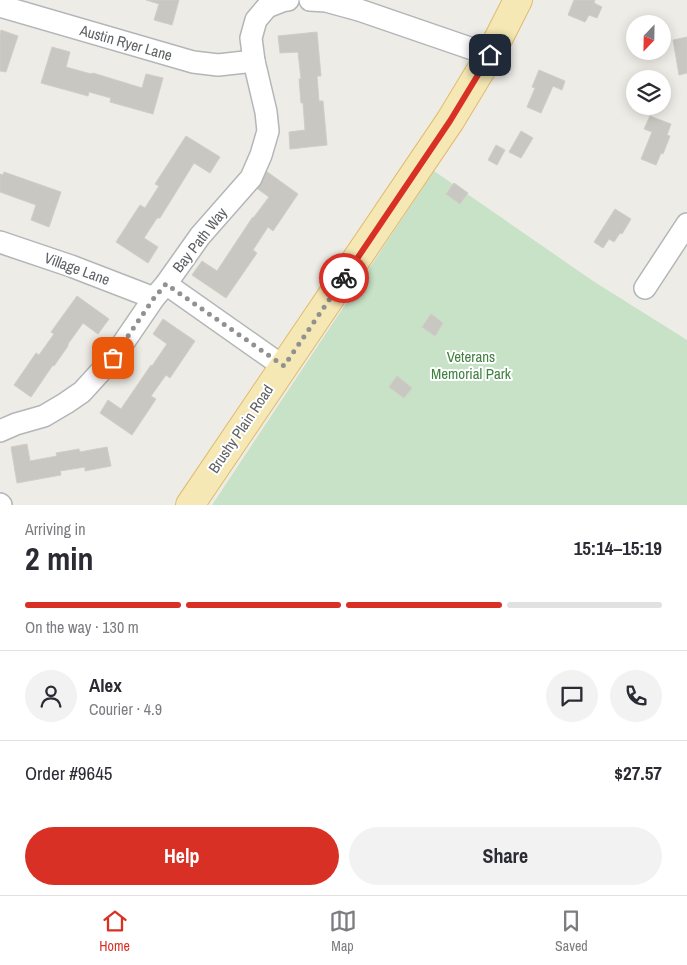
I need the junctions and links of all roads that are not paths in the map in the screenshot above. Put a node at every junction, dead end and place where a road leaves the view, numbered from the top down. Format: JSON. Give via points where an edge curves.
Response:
{"nodes":[{"id":1,"x":288,"y":0,"type":"edge"},
{"id":2,"x":310,"y":0,"type":"edge"},
{"id":3,"x":518,"y":0,"type":"edge"},
{"id":4,"x":0,"y":6,"type":"edge"},
{"id":5,"x":29,"y":7,"type":"edge"},
{"id":6,"x":490,"y":55,"type":"junction"},
{"id":7,"x":254,"y":61,"type":"junction"},
{"id":8,"x":687,"y":224,"type":"edge"},
{"id":9,"x":0,"y":242,"type":"edge"},
{"id":10,"x":645,"y":288,"type":"dead end"},
{"id":11,"x":160,"y":291,"type":"junction"},
{"id":12,"x":284,"y":366,"type":"junction"},
{"id":13,"x":0,"y":430,"type":"edge"},
{"id":14,"x":190,"y":505,"type":"edge"}],
"edges":[{"from":1,"to":7,"type":"street","name":"Bay Path Way","via":[[267,7],[256,20],[251,38]]},
{"from":2,"to":6,"type":"street","via":[[359,10]]},
{"from":3,"to":6,"type":"main road","name":"Brushy Plain Road"},
{"from":4,"to":5,"type":"street","name":"Austin Ryer Lane"},
{"from":5,"to":7,"type":"street","name":"Austin Ryer Lane","via":[[193,62],[218,65]]},
{"from":6,"to":12,"type":"main road","name":"Brushy Plain Road","via":[[450,121]]},
{"from":7,"to":11,"type":"street","name":"Bay Path Way","via":[[268,132],[261,155],[250,178],[200,236]]},
{"from":8,"to":10,"type":"street"},
{"from":9,"to":11,"type":"street","name":"Village Lane"},
{"from":11,"to":12,"type":"street","name":"Village Lane"},
{"from":11,"to":13,"type":"street","name":"Bay Path Way","via":[[113,358],[82,392],[44,416]]},
{"from":12,"to":14,"type":"main road","name":"Brushy Plain Road"}]}
